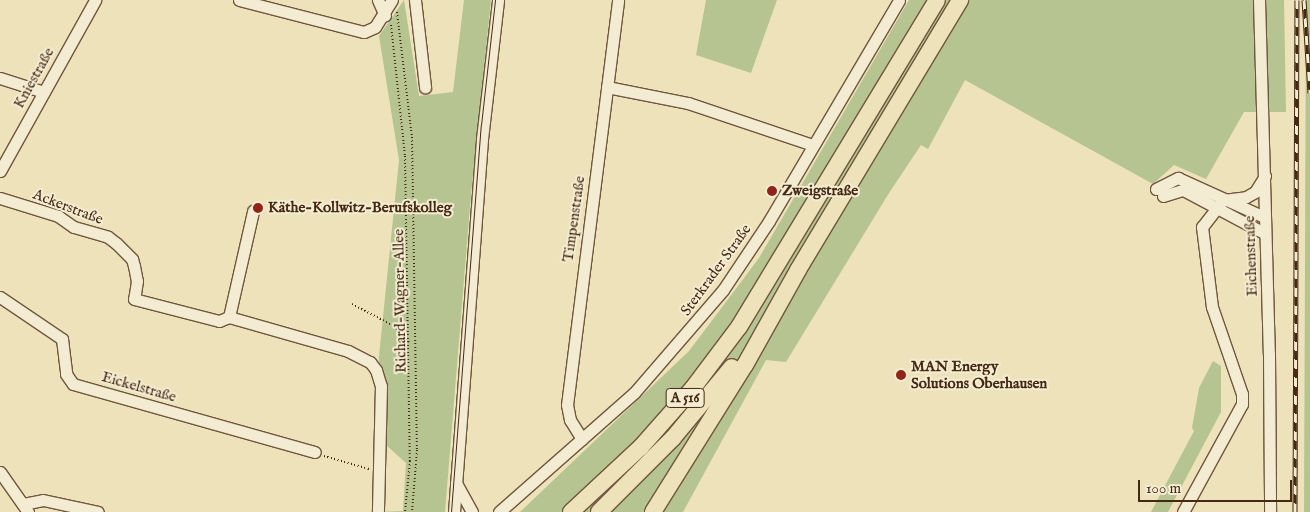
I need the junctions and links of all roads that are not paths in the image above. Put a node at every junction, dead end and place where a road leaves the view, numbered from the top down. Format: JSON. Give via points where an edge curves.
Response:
{"nodes":[{"id":1,"x":95,"y":0,"type":"edge"},
{"id":2,"x":239,"y":0,"type":"edge"},
{"id":3,"x":415,"y":0,"type":"edge"},
{"id":4,"x":498,"y":0,"type":"edge"},
{"id":5,"x":618,"y":0,"type":"edge"},
{"id":6,"x":899,"y":0,"type":"edge"},
{"id":7,"x":937,"y":0,"type":"edge"},
{"id":8,"x":960,"y":0,"type":"edge"},
{"id":9,"x":1259,"y":0,"type":"edge"},
{"id":10,"x":388,"y":6,"type":"edge"},
{"id":11,"x":0,"y":78,"type":"edge"},
{"id":12,"x":425,"y":87,"type":"dead end"},
{"id":13,"x":608,"y":88,"type":"junction"},
{"id":14,"x":44,"y":92,"type":"junction"},
{"id":15,"x":813,"y":145,"type":"junction"},
{"id":16,"x":0,"y":171,"type":"edge"},
{"id":17,"x":1265,"y":176,"type":"junction"},
{"id":18,"x":1160,"y":193,"type":"dead end"},
{"id":19,"x":0,"y":198,"type":"edge"},
{"id":20,"x":1218,"y":204,"type":"junction"},
{"id":21,"x":253,"y":210,"type":"dead end"},
{"id":22,"x":1264,"y":217,"type":"junction"},
{"id":23,"x":1264,"y":233,"type":"junction"},
{"id":24,"x":122,"y":250,"type":"joint"},
{"id":25,"x":798,"y":270,"type":"junction"},
{"id":26,"x":0,"y":297,"type":"edge"},
{"id":27,"x":228,"y":317,"type":"junction"},
{"id":28,"x":582,"y":439,"type":"junction"},
{"id":29,"x":315,"y":452,"type":"road end"},
{"id":30,"x":0,"y":472,"type":"edge"},
{"id":31,"x":456,"y":483,"type":"junction"},
{"id":32,"x":26,"y":508,"type":"edge"},
{"id":33,"x":98,"y":512,"type":"edge"},
{"id":34,"x":378,"y":512,"type":"edge"},
{"id":35,"x":454,"y":512,"type":"edge"},
{"id":36,"x":472,"y":512,"type":"edge"},
{"id":37,"x":499,"y":512,"type":"edge"},
{"id":38,"x":571,"y":512,"type":"edge"},
{"id":39,"x":599,"y":512,"type":"edge"},
{"id":40,"x":653,"y":512,"type":"edge"},
{"id":41,"x":1183,"y":512,"type":"edge"},
{"id":42,"x":1270,"y":512,"type":"edge"}],
"edges":[{"from":1,"to":14,"type":"street","name":"Kniestraße"},
{"from":2,"to":10,"type":"street","via":[[364,32],[375,28]]},
{"from":3,"to":12,"type":"street"},
{"from":4,"to":31,"type":"street","via":[[482,139]]},
{"from":5,"to":13,"type":"street","name":"Timpenstraße"},
{"from":6,"to":15,"type":"street","name":"Sterkrader Straße"},
{"from":7,"to":38,"type":"highway","number":"A 516","via":[[739,327],[693,388],[642,447]]},
{"from":8,"to":25,"type":"highway","number":"A 516"},
{"from":9,"to":17,"type":"street","name":"Eichenstraße"},
{"from":11,"to":14,"type":"street"},
{"from":13,"to":15,"type":"street","via":[[688,103]]},
{"from":13,"to":28,"type":"street","name":"Timpenstraße","via":[[567,406],[570,420]]},
{"from":14,"to":16,"type":"street","name":"Kniestraße"},
{"from":15,"to":28,"type":"street","name":"Sterkrader Straße","via":[[770,221],[718,297],[658,367]]},
{"from":17,"to":20,"type":"street","via":[[1254,192],[1246,197]]},
{"from":17,"to":22,"type":"street","name":"Eichenstraße"},
{"from":18,"to":20,"type":"street","via":[[1178,178]]},
{"from":19,"to":24,"type":"street","name":"Ackerstraße","via":[[58,216],[74,227],[108,237]]},
{"from":20,"to":22,"type":"street"},
{"from":20,"to":23,"type":"street"},
{"from":20,"to":41,"type":"street","via":[[1202,227],[1212,306],[1242,394],[1242,404]]},
{"from":21,"to":27,"type":"street"},
{"from":22,"to":23,"type":"street","name":"Eichenstraße"},
{"from":23,"to":42,"type":"street","name":"Eichenstraße"},
{"from":24,"to":27,"type":"street","name":"Richard-Wagner-Allee","via":[[132,259],[136,273],[134,299],[219,320]]},
{"from":25,"to":39,"type":"highway","number":"A 516","via":[[712,392],[650,463]]},
{"from":25,"to":40,"type":"highway","via":[[745,365]]},
{"from":26,"to":29,"type":"street","name":"Eickelstraße","via":[[62,339],[66,374],[73,384]]},
{"from":27,"to":34,"type":"street","name":"Richard-Wagner-Allee","via":[[348,352],[370,362],[380,378]]},
{"from":28,"to":37,"type":"street","name":"Sterkrader Straße","via":[[527,484]]},
{"from":30,"to":32,"type":"street"},
{"from":31,"to":35,"type":"street"},
{"from":31,"to":36,"type":"street"},
{"from":32,"to":33,"type":"street","via":[[43,500]]}]}
